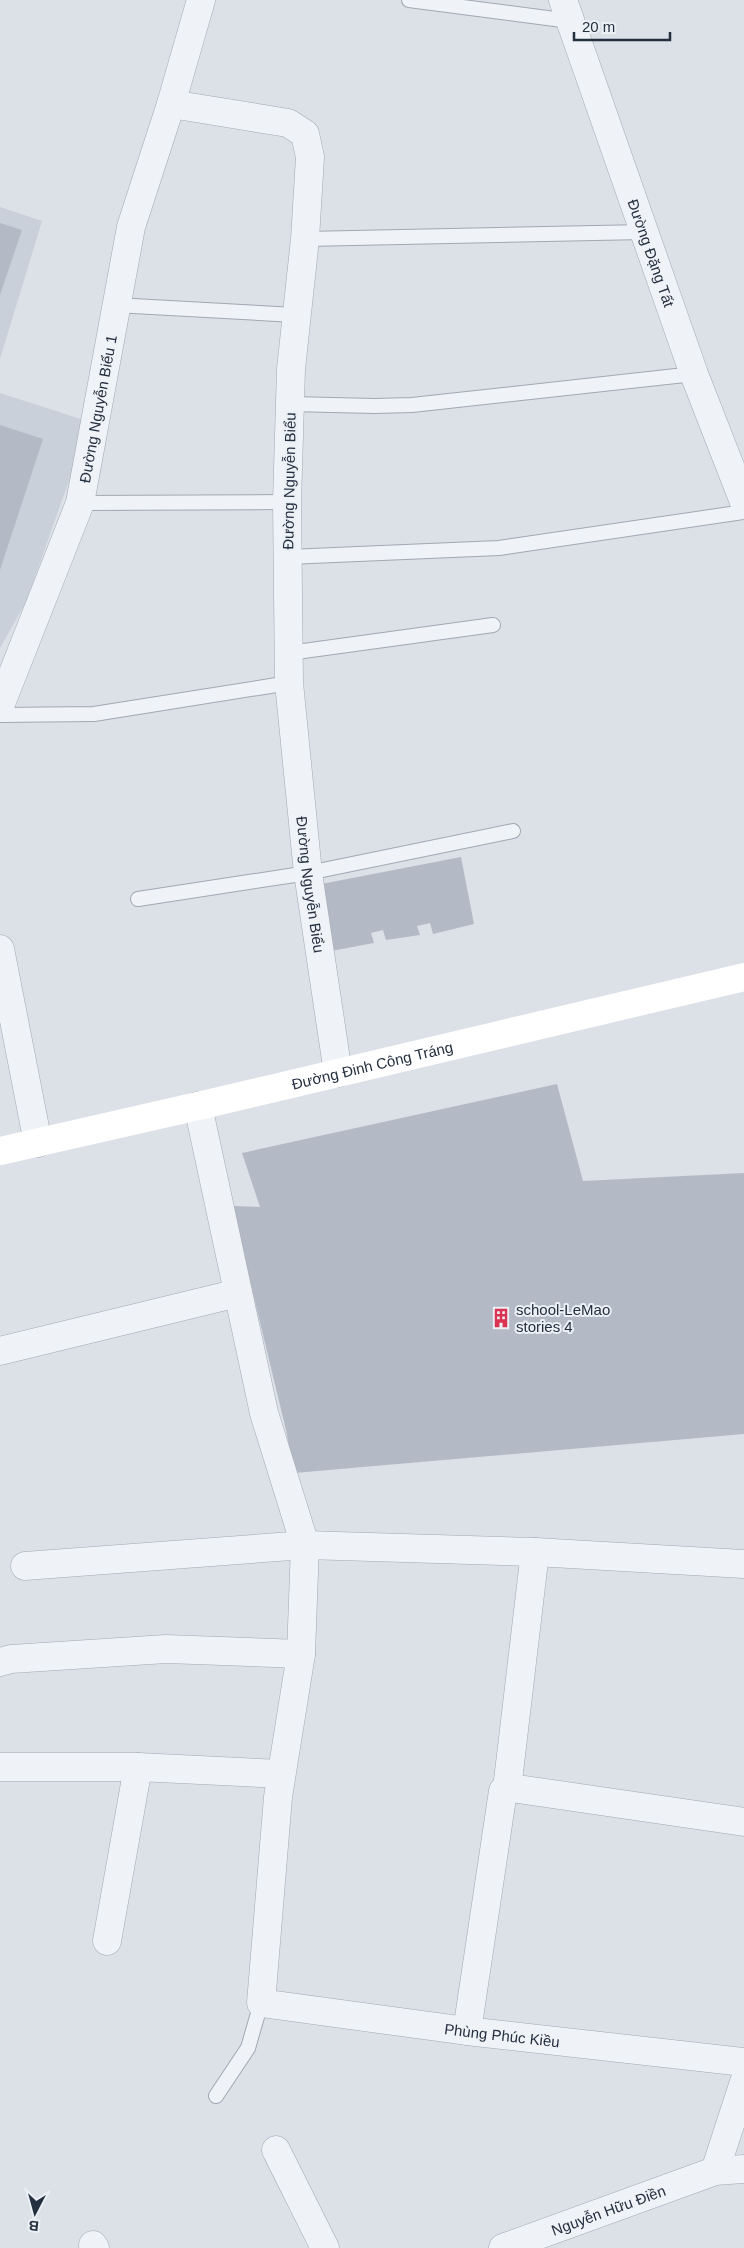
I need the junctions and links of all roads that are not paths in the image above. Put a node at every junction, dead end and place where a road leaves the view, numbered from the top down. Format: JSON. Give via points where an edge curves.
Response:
{"nodes":[{"id":1,"x":201,"y":0,"type":"edge"},
{"id":2,"x":409,"y":0,"type":"edge"},
{"id":3,"x":566,"y":10,"type":"edge"},
{"id":4,"x":171,"y":104,"type":"junction"},
{"id":5,"x":645,"y":232,"type":"junction"},
{"id":6,"x":305,"y":239,"type":"junction"},
{"id":7,"x":115,"y":305,"type":"junction"},
{"id":8,"x":295,"y":315,"type":"junction"},
{"id":9,"x":694,"y":374,"type":"junction"},
{"id":10,"x":290,"y":404,"type":"junction"},
{"id":11,"x":287,"y":502,"type":"junction"},
{"id":12,"x":744,"y":502,"type":"edge"},
{"id":13,"x":80,"y":503,"type":"junction"},
{"id":14,"x":744,"y":512,"type":"edge"},
{"id":15,"x":288,"y":557,"type":"junction"},
{"id":16,"x":493,"y":625,"type":"dead end"},
{"id":17,"x":289,"y":653,"type":"junction"},
{"id":18,"x":289,"y":683,"type":"junction"},
{"id":19,"x":0,"y":706,"type":"edge"},
{"id":20,"x":0,"y":715,"type":"edge"},
{"id":21,"x":513,"y":831,"type":"dead end"},
{"id":22,"x":308,"y":873,"type":"junction"},
{"id":23,"x":138,"y":899,"type":"dead end"},
{"id":24,"x":0,"y":949,"type":"edge"},
{"id":25,"x":744,"y":977,"type":"edge"},
{"id":26,"x":338,"y":1073,"type":"junction"},
{"id":27,"x":198,"y":1106,"type":"junction"},
{"id":28,"x":38,"y":1143,"type":"junction"},
{"id":29,"x":0,"y":1151,"type":"edge"},
{"id":30,"x":238,"y":1293,"type":"junction"},
{"id":31,"x":0,"y":1351,"type":"edge"},
{"id":32,"x":305,"y":1545,"type":"junction"},
{"id":33,"x":535,"y":1552,"type":"junction"},
{"id":34,"x":744,"y":1564,"type":"edge"},
{"id":35,"x":25,"y":1566,"type":"dead end"},
{"id":36,"x":301,"y":1654,"type":"junction"},
{"id":37,"x":0,"y":1662,"type":"edge"},
{"id":38,"x":0,"y":1767,"type":"edge"},
{"id":39,"x":138,"y":1767,"type":"junction"},
{"id":40,"x":281,"y":1774,"type":"junction"},
{"id":41,"x":507,"y":1789,"type":"junction"},
{"id":42,"x":744,"y":1822,"type":"edge"},
{"id":43,"x":107,"y":1940,"type":"dead end"},
{"id":44,"x":261,"y":2002,"type":"junction"},
{"id":45,"x":468,"y":2031,"type":"junction"},
{"id":46,"x":744,"y":2062,"type":"edge"},
{"id":47,"x":744,"y":2082,"type":"edge"},
{"id":48,"x":216,"y":2096,"type":"dead end"},
{"id":49,"x":276,"y":2150,"type":"dead end"},
{"id":50,"x":744,"y":2169,"type":"edge"},
{"id":51,"x":715,"y":2171,"type":"junction"},
{"id":52,"x":325,"y":2248,"type":"edge"},
{"id":53,"x":503,"y":2248,"type":"edge"}],
"edges":[{"from":1,"to":4,"type":"street"},
{"from":2,"to":3,"type":"lane"},
{"from":3,"to":5,"type":"street","name":"Đường Đặng Tất"},
{"from":4,"to":6,"type":"street","name":"Đường Nguyễn Biểu","via":[[288,123],[305,134],[310,157]]},
{"from":4,"to":7,"type":"street","name":"Đường Nguyễn Biểu 1","via":[[131,227]]},
{"from":5,"to":6,"type":"lane"},
{"from":5,"to":9,"type":"street","name":"Đường Đặng Tất"},
{"from":6,"to":8,"type":"street","name":"Đường Nguyễn Biểu"},
{"from":7,"to":8,"type":"lane"},
{"from":7,"to":13,"type":"street","name":"Đường Nguyễn Biểu 1"},
{"from":8,"to":10,"type":"street","name":"Đường Nguyễn Biểu"},
{"from":9,"to":10,"type":"lane","via":[[412,405]]},
{"from":9,"to":12,"type":"street","name":"Đường Đặng Tất"},
{"from":10,"to":11,"type":"street","name":"Đường Nguyễn Biểu"},
{"from":11,"to":13,"type":"lane"},
{"from":11,"to":15,"type":"street","name":"Đường Nguyễn Biểu"},
{"from":13,"to":19,"type":"street","name":"Đường Nguyễn Biểu 1"},
{"from":14,"to":15,"type":"lane","via":[[499,548]]},
{"from":15,"to":17,"type":"street","name":"Đường Nguyễn Biểu"},
{"from":16,"to":17,"type":"lane"},
{"from":17,"to":18,"type":"street","name":"Đường Nguyễn Biểu"},
{"from":18,"to":20,"type":"lane","via":[[94,714]]},
{"from":18,"to":22,"type":"street","name":"Đường Nguyễn Biểu"},
{"from":21,"to":22,"type":"lane"},
{"from":22,"to":23,"type":"lane"},
{"from":22,"to":26,"type":"street","name":"Đường Nguyễn Biểu"},
{"from":24,"to":28,"type":"street"},
{"from":25,"to":26,"type":"street","name":"Đường Đinh Công Tráng"},
{"from":26,"to":27,"type":"street","name":"Đường Đinh Công Tráng"},
{"from":27,"to":28,"type":"street","name":"Đường Đinh Công Tráng"},
{"from":27,"to":30,"type":"street"},
{"from":28,"to":29,"type":"street","name":"Đường Đinh Công Tráng"},
{"from":30,"to":31,"type":"street"},
{"from":30,"to":32,"type":"street","via":[[264,1413]]},
{"from":32,"to":33,"type":"street"},
{"from":32,"to":35,"type":"street"},
{"from":32,"to":36,"type":"street"},
{"from":33,"to":34,"type":"street"},
{"from":33,"to":41,"type":"street"},
{"from":36,"to":37,"type":"street","via":[[166,1649]]},
{"from":36,"to":40,"type":"street"},
{"from":38,"to":39,"type":"street"},
{"from":39,"to":40,"type":"street"},
{"from":39,"to":43,"type":"street"},
{"from":40,"to":44,"type":"street"},
{"from":41,"to":42,"type":"street"},
{"from":41,"to":45,"type":"street","via":[[501,1795]]},
{"from":44,"to":45,"type":"street","name":"Phùng Phúc Kiều"},
{"from":44,"to":48,"type":"lane","via":[[248,2048]]},
{"from":45,"to":46,"type":"street","name":"Phùng Phúc Kiều"},
{"from":47,"to":51,"type":"street"},
{"from":49,"to":52,"type":"street"},
{"from":50,"to":51,"type":"street","name":"Nguyễn Hữu Điền"},
{"from":51,"to":53,"type":"street","name":"Nguyễn Hữu Điền"}]}
